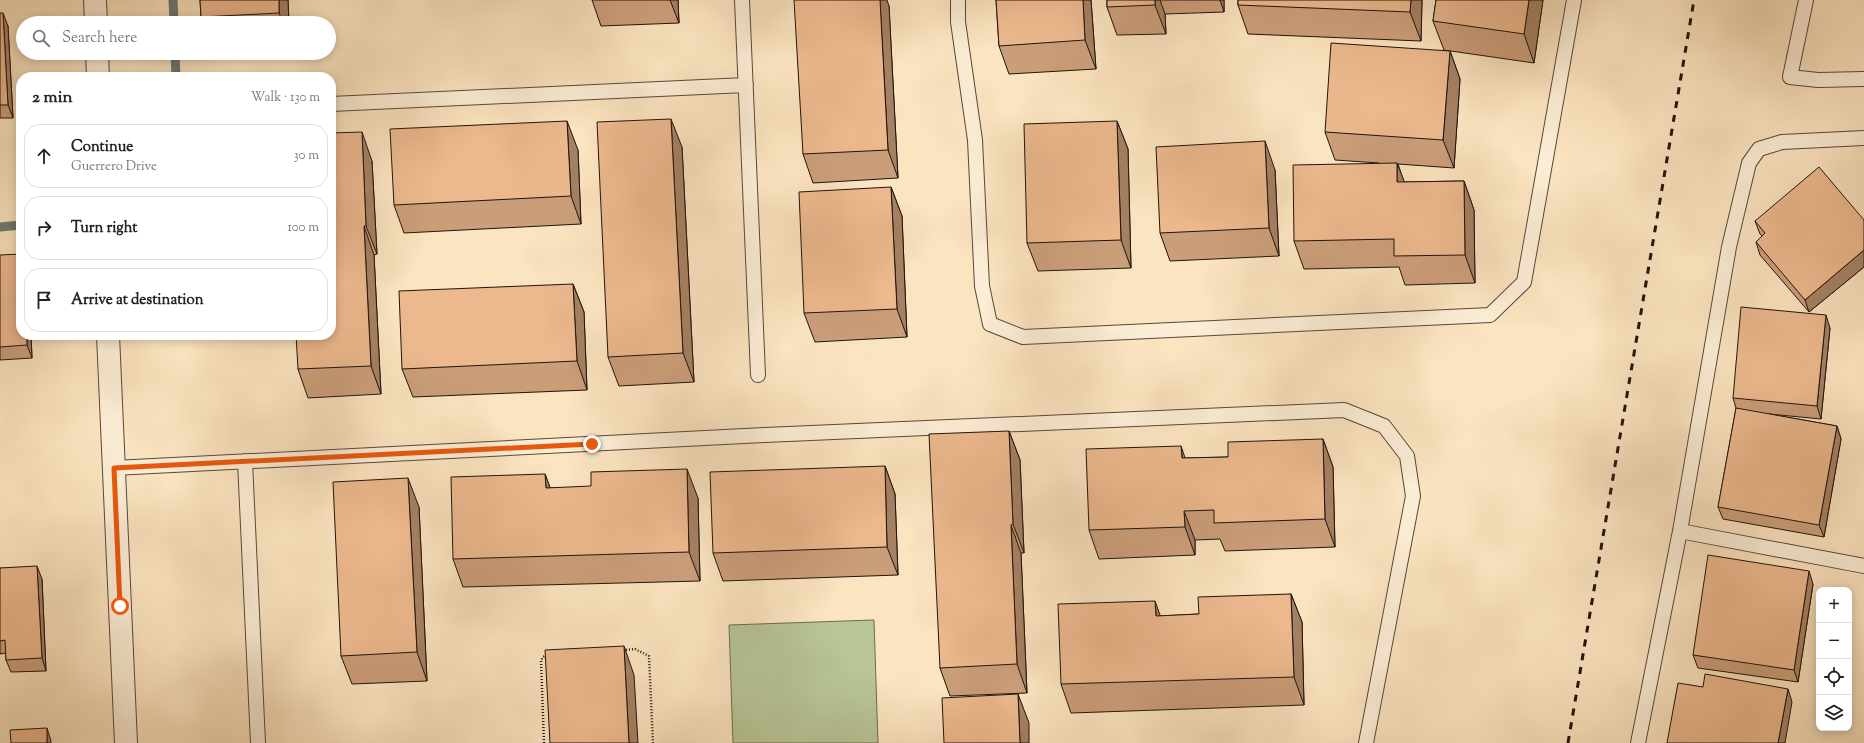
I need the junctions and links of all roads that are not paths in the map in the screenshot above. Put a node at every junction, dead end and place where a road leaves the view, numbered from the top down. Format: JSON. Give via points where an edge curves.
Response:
{"nodes":[{"id":1,"x":95,"y":0,"type":"edge"},
{"id":2,"x":742,"y":0,"type":"edge"},
{"id":3,"x":958,"y":0,"type":"edge"},
{"id":4,"x":1574,"y":0,"type":"edge"},
{"id":5,"x":1806,"y":0,"type":"edge"},
{"id":6,"x":96,"y":16,"type":"edge"},
{"id":7,"x":97,"y":60,"type":"edge"},
{"id":8,"x":98,"y":72,"type":"edge"},
{"id":9,"x":1864,"y":79,"type":"edge"},
{"id":10,"x":746,"y":85,"type":"junction"},
{"id":11,"x":336,"y":104,"type":"edge"},
{"id":12,"x":1864,"y":138,"type":"edge"},
{"id":13,"x":108,"y":340,"type":"edge"},
{"id":14,"x":758,"y":375,"type":"dead end"},
{"id":15,"x":245,"y":461,"type":"junction"},
{"id":16,"x":114,"y":468,"type":"junction"},
{"id":17,"x":1680,"y":531,"type":"junction"},
{"id":18,"x":1864,"y":566,"type":"edge"},
{"id":19,"x":126,"y":743,"type":"edge"},
{"id":20,"x":258,"y":743,"type":"edge"},
{"id":21,"x":1366,"y":743,"type":"edge"},
{"id":22,"x":1638,"y":743,"type":"edge"}],
"edges":[{"from":1,"to":6,"type":"street"},
{"from":2,"to":10,"type":"lane"},
{"from":3,"to":4,"type":"lane","via":[[958,22],[975,140],[982,286],[990,324],[1023,338],[1490,315],[1524,282]]},
{"from":5,"to":9,"type":"lane","via":[[1790,77],[1818,80]]},
{"from":7,"to":8,"type":"street"},
{"from":10,"to":11,"type":"lane"},
{"from":10,"to":14,"type":"lane"},
{"from":12,"to":17,"type":"lane","via":[[1782,142],[1759,148],[1749,163],[1729,247]]},
{"from":13,"to":16,"type":"street"},
{"from":15,"to":16,"type":"lane"},
{"from":15,"to":20,"type":"lane"},
{"from":15,"to":21,"type":"lane","via":[[1344,410],[1384,426],[1406,456],[1413,496]]},
{"from":16,"to":19,"type":"street"},
{"from":17,"to":18,"type":"lane"},
{"from":17,"to":22,"type":"lane"}]}
